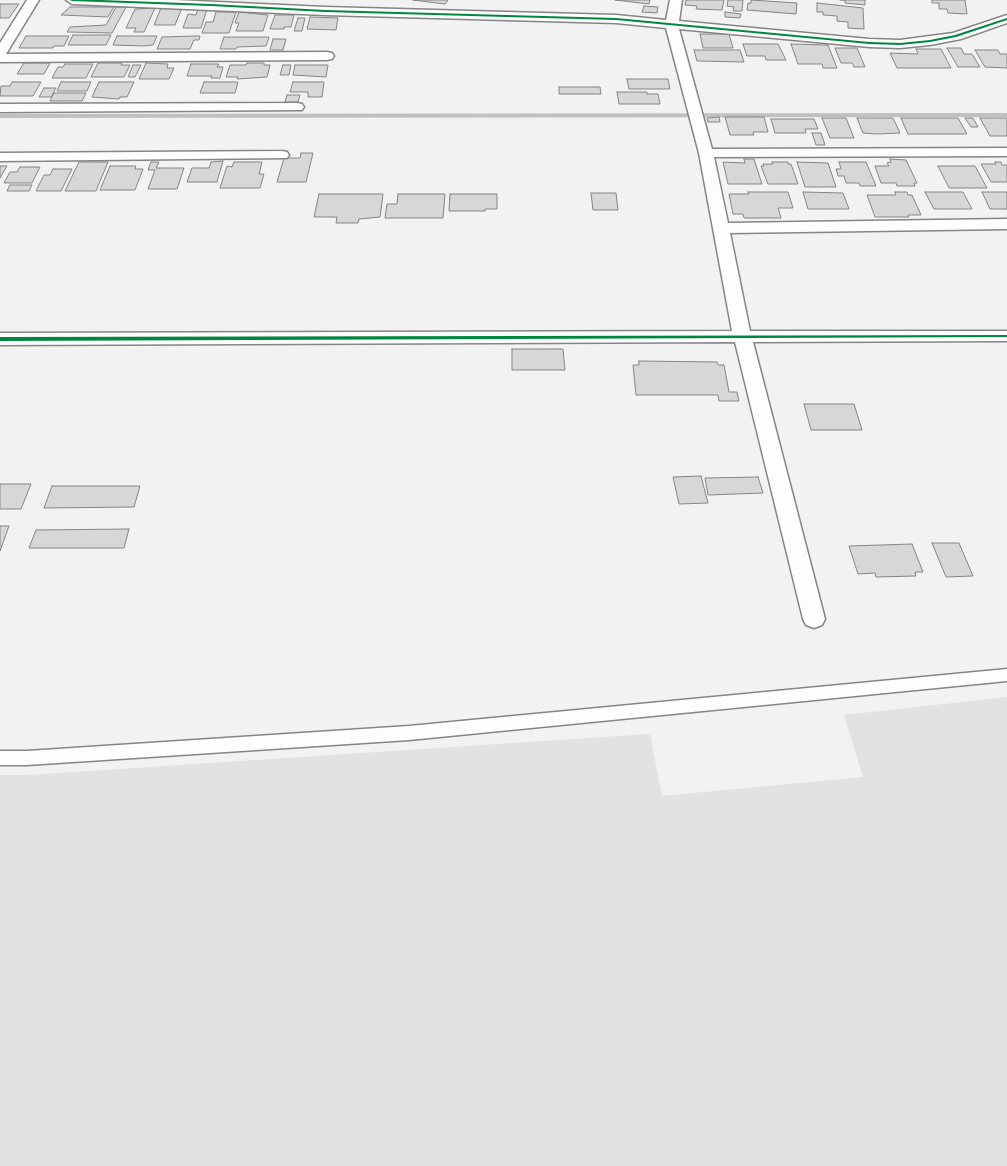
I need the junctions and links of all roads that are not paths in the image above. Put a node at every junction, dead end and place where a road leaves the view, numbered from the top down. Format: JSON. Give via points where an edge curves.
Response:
{"nodes":[{"id":1,"x":33,"y":0,"type":"edge"},
{"id":2,"x":72,"y":0,"type":"edge"},
{"id":3,"x":676,"y":0,"type":"edge"},
{"id":4,"x":1007,"y":19,"type":"edge"},
{"id":5,"x":672,"y":25,"type":"junction"},
{"id":6,"x":0,"y":53,"type":"edge"},
{"id":7,"x":327,"y":56,"type":"dead end"},
{"id":8,"x":0,"y":58,"type":"edge"},
{"id":9,"x":297,"y":107,"type":"dead end"},
{"id":10,"x":0,"y":108,"type":"edge"},
{"id":11,"x":1007,"y":152,"type":"edge"},
{"id":12,"x":706,"y":153,"type":"junction"},
{"id":13,"x":282,"y":155,"type":"dead end"},
{"id":14,"x":0,"y":157,"type":"edge"},
{"id":15,"x":1007,"y":224,"type":"edge"},
{"id":16,"x":720,"y":228,"type":"junction"},
{"id":17,"x":742,"y":336,"type":"junction"},
{"id":18,"x":1007,"y":336,"type":"edge"},
{"id":19,"x":0,"y":340,"type":"edge"},
{"id":20,"x":814,"y":619,"type":"dead end"},
{"id":21,"x":1007,"y":675,"type":"edge"},
{"id":22,"x":0,"y":758,"type":"edge"}],
"edges":[{"from":1,"to":6,"type":"street"},
{"from":2,"to":5,"type":"street","via":[[211,4],[325,11],[616,19]]},
{"from":3,"to":5,"type":"street"},
{"from":4,"to":5,"type":"street","via":[[956,36],[900,44]]},
{"from":5,"to":12,"type":"street"},
{"from":7,"to":8,"type":"street"},
{"from":9,"to":10,"type":"street"},
{"from":11,"to":12,"type":"street"},
{"from":12,"to":16,"type":"street"},
{"from":13,"to":14,"type":"street"},
{"from":15,"to":16,"type":"street"},
{"from":16,"to":17,"type":"street"},
{"from":17,"to":18,"type":"street"},
{"from":17,"to":19,"type":"street"},
{"from":17,"to":20,"type":"street"},
{"from":21,"to":22,"type":"lane","via":[[409,734]]}]}
